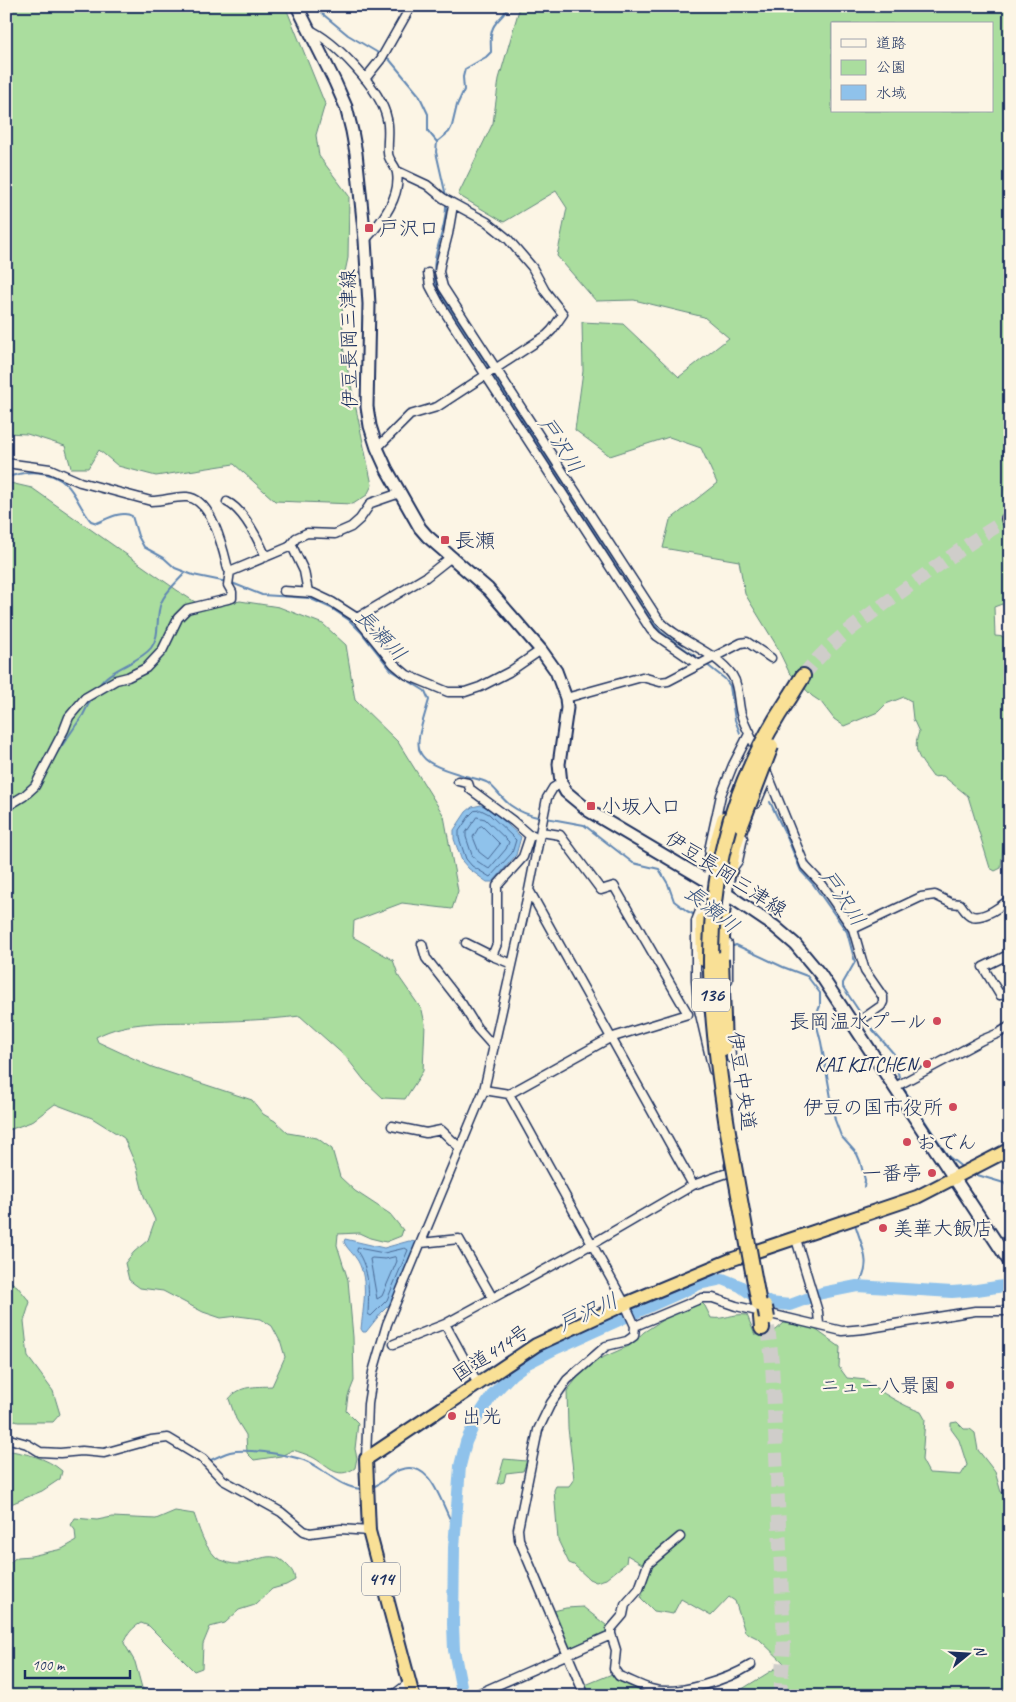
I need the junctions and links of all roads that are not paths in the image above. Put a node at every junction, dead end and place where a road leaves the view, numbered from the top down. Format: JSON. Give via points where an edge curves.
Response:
{"nodes":[{"id":1,"x":297,"y":6,"type":"edge"},
{"id":2,"x":411,"y":6,"type":"edge"},
{"id":3,"x":308,"y":29,"type":"junction"},
{"id":4,"x":365,"y":79,"type":"junction"},
{"id":5,"x":397,"y":171,"type":"junction"},
{"id":6,"x":453,"y":205,"type":"junction"},
{"id":7,"x":365,"y":240,"type":"junction"},
{"id":8,"x":428,"y":273,"type":"dead end"},
{"id":9,"x":491,"y":372,"type":"junction"},
{"id":10,"x":377,"y":448,"type":"junction"},
{"id":11,"x":6,"y":463,"type":"edge"},
{"id":12,"x":400,"y":492,"type":"junction"},
{"id":13,"x":227,"y":502,"type":"dead end"},
{"id":14,"x":292,"y":546,"type":"junction"},
{"id":15,"x":266,"y":557,"type":"junction"},
{"id":16,"x":450,"y":558,"type":"junction"},
{"id":17,"x":230,"y":571,"type":"junction"},
{"id":18,"x":284,"y":591,"type":"dead end"},
{"id":19,"x":308,"y":592,"type":"junction"},
{"id":20,"x":358,"y":618,"type":"junction"},
{"id":21,"x":541,"y":650,"type":"junction"},
{"id":22,"x":771,"y":658,"type":"dead end"},
{"id":23,"x":711,"y":659,"type":"junction"},
{"id":24,"x":700,"y":665,"type":"junction"},
{"id":25,"x":804,"y":677,"type":"tunnel mouth"},
{"id":26,"x":566,"y":698,"type":"junction"},
{"id":27,"x":789,"y":700,"type":"junction"},
{"id":28,"x":779,"y":722,"type":"junction"},
{"id":29,"x":750,"y":732,"type":"junction"},
{"id":30,"x":768,"y":776,"type":"junction"},
{"id":31,"x":458,"y":781,"type":"dead end"},
{"id":32,"x":561,"y":784,"type":"junction"},
{"id":33,"x":6,"y":807,"type":"edge"},
{"id":34,"x":541,"y":830,"type":"junction"},
{"id":35,"x":530,"y":836,"type":"junction"},
{"id":36,"x":712,"y":859,"type":"junction"},
{"id":37,"x":729,"y":872,"type":"junction"},
{"id":38,"x":709,"y":882,"type":"junction"},
{"id":39,"x":529,"y":890,"type":"junction"},
{"id":40,"x":726,"y":895,"type":"junction"},
{"id":41,"x":1010,"y":899,"type":"edge"},
{"id":42,"x":705,"y":903,"type":"junction"},
{"id":43,"x":723,"y":918,"type":"junction"},
{"id":44,"x":703,"y":920,"type":"joint"},
{"id":45,"x":853,"y":929,"type":"junction"},
{"id":46,"x":466,"y":943,"type":"dead end"},
{"id":47,"x":422,"y":944,"type":"dead end"},
{"id":48,"x":1010,"y":954,"type":"edge"},
{"id":49,"x":492,"y":956,"type":"junction"},
{"id":50,"x":512,"y":964,"type":"junction"},
{"id":51,"x":1010,"y":991,"type":"edge"},
{"id":52,"x":728,"y":998,"type":"junction"},
{"id":53,"x":699,"y":1010,"type":"junction"},
{"id":54,"x":688,"y":1014,"type":"junction"},
{"id":55,"x":854,"y":1025,"type":"junction"},
{"id":56,"x":1010,"y":1026,"type":"edge"},
{"id":57,"x":610,"y":1038,"type":"junction"},
{"id":58,"x":494,"y":1047,"type":"junction"},
{"id":59,"x":724,"y":1066,"type":"junction"},
{"id":60,"x":895,"y":1087,"type":"junction"},
{"id":61,"x":484,"y":1090,"type":"junction"},
{"id":62,"x":508,"y":1094,"type":"junction"},
{"id":63,"x":392,"y":1126,"type":"dead end"},
{"id":64,"x":460,"y":1148,"type":"junction"},
{"id":65,"x":1010,"y":1149,"type":"edge"},
{"id":66,"x":955,"y":1178,"type":"junction"},
{"id":67,"x":693,"y":1185,"type":"junction"},
{"id":68,"x":796,"y":1239,"type":"junction"},
{"id":69,"x":421,"y":1244,"type":"junction"},
{"id":70,"x":592,"y":1244,"type":"junction"},
{"id":71,"x":1010,"y":1262,"type":"edge"},
{"id":72,"x":492,"y":1298,"type":"junction"},
{"id":73,"x":626,"y":1307,"type":"junction"},
{"id":74,"x":1010,"y":1310,"type":"edge"},
{"id":75,"x":763,"y":1314,"type":"tunnel mouth"},
{"id":76,"x":445,"y":1324,"type":"junction"},
{"id":77,"x":634,"y":1324,"type":"junction"},
{"id":78,"x":819,"y":1324,"type":"junction"},
{"id":79,"x":394,"y":1344,"type":"dead end"},
{"id":80,"x":478,"y":1384,"type":"junction"},
{"id":81,"x":6,"y":1438,"type":"edge"},
{"id":82,"x":366,"y":1459,"type":"junction"},
{"id":83,"x":369,"y":1531,"type":"junction"},
{"id":84,"x":680,"y":1537,"type":"dead end"},
{"id":85,"x":611,"y":1635,"type":"junction"},
{"id":86,"x":566,"y":1654,"type":"junction"},
{"id":87,"x":751,"y":1665,"type":"dead end"},
{"id":88,"x":411,"y":1690,"type":"edge"},
{"id":89,"x":392,"y":1696,"type":"edge"},
{"id":90,"x":474,"y":1696,"type":"edge"},
{"id":91,"x":585,"y":1696,"type":"edge"}],
"edges":[{"from":1,"to":3,"type":"main road","name":"伊豆長岡三津線"},
{"from":2,"to":4,"type":"street"},
{"from":3,"to":4,"type":"street","via":[[334,46]]},
{"from":3,"to":7,"type":"main road","name":"伊豆長岡三津線","via":[[346,107],[352,130]]},
{"from":4,"to":5,"type":"street","via":[[375,90],[387,117],[388,155]]},
{"from":5,"to":6,"type":"street","via":[[427,184]]},
{"from":5,"to":7,"type":"street","via":[[396,191],[390,206]]},
{"from":6,"to":9,"type":"street","via":[[440,258],[440,278]]},
{"from":6,"to":9,"type":"street","via":[[487,222],[508,239],[532,267],[562,314],[547,335]]},
{"from":7,"to":10,"type":"main road","name":"伊豆長岡三津線","via":[[369,304],[367,407]]},
{"from":8,"to":9,"type":"street","via":[[433,292]]},
{"from":9,"to":10,"type":"street","via":[[437,407],[410,415]]},
{"from":9,"to":23,"type":"street","via":[[658,619]]},
{"from":9,"to":24,"type":"street","via":[[651,630]]},
{"from":10,"to":12,"type":"main road","name":"伊豆長岡三津線"},
{"from":11,"to":17,"type":"street","via":[[50,469],[80,482],[152,501],[190,497],[208,513]]},
{"from":12,"to":14,"type":"street","via":[[371,503],[351,527],[335,534],[307,533],[296,538]]},
{"from":12,"to":16,"type":"main road","name":"伊豆長岡三津線","via":[[420,528]]},
{"from":13,"to":15,"type":"street","via":[[234,505],[250,525]]},
{"from":14,"to":15,"type":"street"},
{"from":14,"to":19,"type":"street","via":[[304,571]]},
{"from":15,"to":17,"type":"street"},
{"from":16,"to":20,"type":"street","via":[[426,577]]},
{"from":16,"to":21,"type":"main road","name":"伊豆長岡三津線","via":[[488,589]]},
{"from":17,"to":33,"type":"street","via":[[233,595],[229,600],[192,607],[183,612],[162,651],[146,668],[85,698],[69,717],[35,786]]},
{"from":18,"to":19,"type":"street"},
{"from":19,"to":20,"type":"street"},
{"from":20,"to":21,"type":"street","via":[[394,664],[407,675],[448,692],[465,692],[480,687]]},
{"from":21,"to":26,"type":"main road","name":"伊豆長岡三津線","via":[[556,670]]},
{"from":22,"to":23,"type":"street","via":[[747,642]]},
{"from":23,"to":24,"type":"street"},
{"from":23,"to":29,"type":"street","via":[[736,683],[742,718]]},
{"from":24,"to":26,"type":"street","via":[[664,682],[642,677]]},
{"from":25,"to":27,"type":"highway","name":"伊豆中央道","number":"136"},
{"from":26,"to":32,"type":"main road","name":"伊豆長岡三津線","via":[[559,764]]},
{"from":27,"to":28,"type":"highway","name":"伊豆中央道","number":"136"},
{"from":27,"to":36,"type":"highway","bridge":true,"via":[[759,737],[724,819]]},
{"from":27,"to":59,"type":"highway","name":"伊豆中央道","number":"136","bridge":true,"via":[[766,737],[743,787],[721,858],[713,909],[711,995]]},
{"from":28,"to":37,"type":"highway","bridge":true,"via":[[741,825]]},
{"from":28,"to":59,"type":"highway","name":"伊豆中央道","number":"136","bridge":true,"via":[[747,788],[721,883],[715,974],[718,1031]]},
{"from":29,"to":30,"type":"street"},
{"from":29,"to":36,"type":"street","via":[[721,795],[709,846]]},
{"from":30,"to":37,"type":"street","via":[[745,828],[738,861]]},
{"from":30,"to":45,"type":"street","via":[[805,866]]},
{"from":31,"to":35,"type":"street","via":[[468,784],[470,789]]},
{"from":32,"to":34,"type":"street","via":[[550,792]]},
{"from":32,"to":38,"type":"main road","name":"伊豆長岡三津線","via":[[572,799],[589,811]]},
{"from":34,"to":35,"type":"street"},
{"from":34,"to":39,"type":"street"},
{"from":34,"to":54,"type":"street","via":[[560,835],[601,890],[614,886]]},
{"from":35,"to":49,"type":"street","via":[[526,852],[497,886],[498,944]]},
{"from":36,"to":38,"type":"main road"},
{"from":37,"to":40,"type":"main road"},
{"from":38,"to":40,"type":"main road","name":"伊豆長岡三津線"},
{"from":38,"to":42,"type":"main road"},
{"from":39,"to":50,"type":"street"},
{"from":39,"to":57,"type":"street"},
{"from":40,"to":43,"type":"main road"},
{"from":40,"to":55,"type":"main road","name":"伊豆長岡三津線","via":[[774,926],[795,944],[820,974]]},
{"from":41,"to":45,"type":"street","via":[[974,917],[960,904],[932,894]]},
{"from":42,"to":44,"type":"main road"},
{"from":42,"to":53,"type":"street","via":[[696,921]]},
{"from":43,"to":52,"type":"street","via":[[728,934]]},
{"from":43,"to":59,"type":"highway","bridge":true},
{"from":44,"to":59,"type":"highway","bridge":true,"via":[[706,1004]]},
{"from":45,"to":55,"type":"street","via":[[862,964],[883,1002]]},
{"from":46,"to":49,"type":"street"},
{"from":47,"to":58,"type":"street","via":[[426,958]]},
{"from":48,"to":51,"type":"street","via":[[983,967],[1000,995]]},
{"from":49,"to":50,"type":"street"},
{"from":50,"to":58,"type":"street"},
{"from":52,"to":53,"type":"street"},
{"from":52,"to":59,"type":"street"},
{"from":53,"to":54,"type":"street"},
{"from":53,"to":67,"type":"street","via":[[730,1172]]},
{"from":54,"to":57,"type":"street"},
{"from":55,"to":60,"type":"main road","name":"伊豆長岡三津線"},
{"from":56,"to":60,"type":"street"},
{"from":57,"to":62,"type":"street"},
{"from":57,"to":67,"type":"street"},
{"from":58,"to":61,"type":"street"},
{"from":59,"to":75,"type":"highway","name":"伊豆中央道","number":"136","bridge":true},
{"from":60,"to":66,"type":"main road","name":"伊豆長岡三津線"},
{"from":61,"to":62,"type":"street"},
{"from":61,"to":64,"type":"street"},
{"from":62,"to":70,"type":"street"},
{"from":63,"to":64,"type":"street","via":[[426,1133],[441,1130]]},
{"from":64,"to":69,"type":"street"},
{"from":65,"to":66,"type":"highway","name":"国道414号"},
{"from":66,"to":68,"type":"highway","name":"国道414号","via":[[917,1197]]},
{"from":66,"to":71,"type":"main road","name":"伊豆長岡三津線"},
{"from":67,"to":70,"type":"street"},
{"from":68,"to":73,"type":"highway","name":"国道414号","via":[[733,1260]]},
{"from":68,"to":78,"type":"street"},
{"from":69,"to":72,"type":"street","via":[[459,1239]]},
{"from":69,"to":82,"type":"street","via":[[387,1324],[372,1372]]},
{"from":70,"to":72,"type":"street"},
{"from":70,"to":73,"type":"street"},
{"from":72,"to":76,"type":"street"},
{"from":73,"to":77,"type":"street"},
{"from":73,"to":80,"type":"highway","name":"国道414号","via":[[536,1345]]},
{"from":74,"to":78,"type":"street","via":[[974,1311],[842,1331]]},
{"from":76,"to":79,"type":"street"},
{"from":76,"to":80,"type":"street"},
{"from":77,"to":78,"type":"street","via":[[702,1298],[713,1298]]},
{"from":77,"to":86,"type":"street","via":[[634,1336],[606,1346],[567,1380],[551,1403],[536,1439],[518,1529],[519,1539]]},
{"from":80,"to":82,"type":"highway","name":"国道414号"},
{"from":81,"to":83,"type":"street","via":[[40,1452],[104,1453],[168,1438],[203,1460],[223,1480],[281,1512],[304,1531]]},
{"from":82,"to":83,"type":"highway","number":"414"},
{"from":83,"to":88,"type":"highway","number":"414"},
{"from":84,"to":85,"type":"street","via":[[648,1564],[640,1589],[625,1605],[623,1615],[611,1629]]},
{"from":85,"to":86,"type":"street"},
{"from":85,"to":87,"type":"street","via":[[616,1650],[614,1666],[617,1675],[652,1690],[689,1689]]},
{"from":86,"to":90,"type":"street"},
{"from":86,"to":91,"type":"street"},
{"from":88,"to":89,"type":"street"}]}
